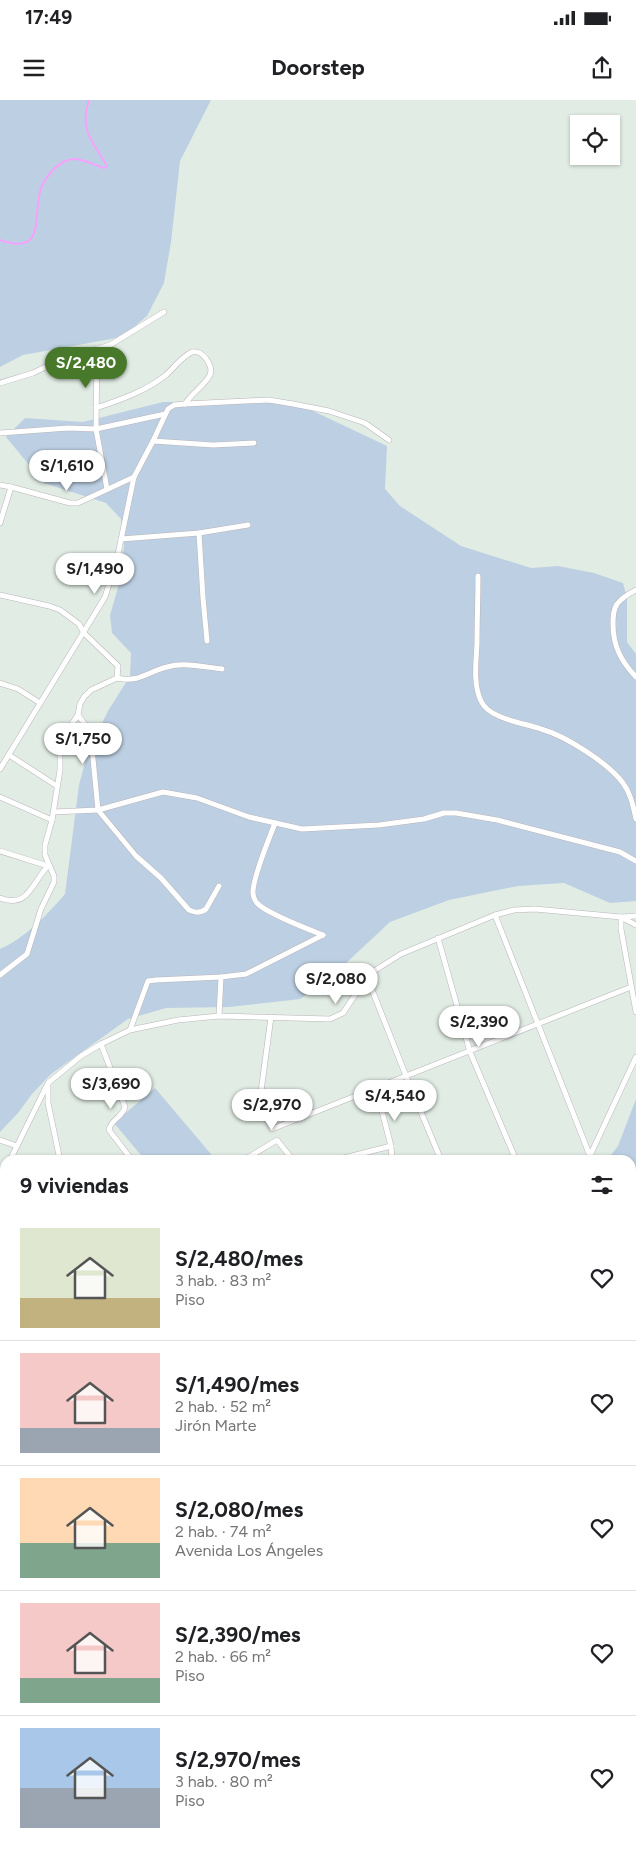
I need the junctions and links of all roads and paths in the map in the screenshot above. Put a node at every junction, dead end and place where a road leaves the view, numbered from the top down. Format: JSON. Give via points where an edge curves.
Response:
{"nodes":[{"id":1,"x":164,"y":312,"type":"dead end"},
{"id":2,"x":97,"y":350,"type":"junction"},
{"id":3,"x":0,"y":383,"type":"edge"},
{"id":4,"x":185,"y":404,"type":"junction"},
{"id":5,"x":96,"y":408,"type":"junction"},
{"id":6,"x":165,"y":414,"type":"junction"},
{"id":7,"x":96,"y":429,"type":"junction"},
{"id":8,"x":0,"y":433,"type":"edge"},
{"id":9,"x":389,"y":440,"type":"dead end"},
{"id":10,"x":153,"y":442,"type":"junction"},
{"id":11,"x":254,"y":443,"type":"dead end"},
{"id":12,"x":134,"y":477,"type":"junction"},
{"id":13,"x":0,"y":486,"type":"edge"},
{"id":14,"x":11,"y":486,"type":"junction"},
{"id":15,"x":107,"y":489,"type":"junction"},
{"id":16,"x":0,"y":523,"type":"edge"},
{"id":17,"x":248,"y":525,"type":"dead end"},
{"id":18,"x":200,"y":533,"type":"junction"},
{"id":19,"x":121,"y":539,"type":"junction"},
{"id":20,"x":478,"y":576,"type":"dead end"},
{"id":21,"x":636,"y":590,"type":"edge"},
{"id":22,"x":0,"y":595,"type":"edge"},
{"id":23,"x":84,"y":633,"type":"junction"},
{"id":24,"x":207,"y":641,"type":"dead end"},
{"id":25,"x":222,"y":669,"type":"dead end"},
{"id":26,"x":636,"y":676,"type":"edge"},
{"id":27,"x":117,"y":678,"type":"junction"},
{"id":28,"x":0,"y":683,"type":"edge"},
{"id":29,"x":40,"y":703,"type":"junction"},
{"id":30,"x":78,"y":715,"type":"junction"},
{"id":31,"x":9,"y":755,"type":"junction"},
{"id":32,"x":0,"y":769,"type":"edge"},
{"id":33,"x":57,"y":786,"type":"junction"},
{"id":34,"x":0,"y":797,"type":"edge"},
{"id":35,"x":98,"y":810,"type":"junction"},
{"id":36,"x":53,"y":812,"type":"junction"},
{"id":37,"x":636,"y":819,"type":"edge"},
{"id":38,"x":52,"y":820,"type":"junction"},
{"id":39,"x":274,"y":823,"type":"junction"},
{"id":40,"x":0,"y":851,"type":"edge"},
{"id":41,"x":636,"y":861,"type":"edge"},
{"id":42,"x":48,"y":866,"type":"junction"},
{"id":43,"x":219,"y":886,"type":"dead end"},
{"id":44,"x":0,"y":898,"type":"edge"},
{"id":45,"x":496,"y":915,"type":"junction"},
{"id":46,"x":636,"y":916,"type":"edge"},
{"id":47,"x":621,"y":917,"type":"junction"},
{"id":48,"x":636,"y":924,"type":"edge"},
{"id":49,"x":438,"y":938,"type":"junction"},
{"id":50,"x":2,"y":972,"type":"edge"},
{"id":51,"x":221,"y":977,"type":"junction"},
{"id":52,"x":367,"y":977,"type":"junction"},
{"id":53,"x":631,"y":986,"type":"junction"},
{"id":54,"x":636,"y":1012,"type":"edge"},
{"id":55,"x":219,"y":1016,"type":"junction"},
{"id":56,"x":271,"y":1017,"type":"junction"},
{"id":57,"x":537,"y":1023,"type":"junction"},
{"id":58,"x":130,"y":1030,"type":"junction"},
{"id":59,"x":101,"y":1044,"type":"junction"},
{"id":60,"x":470,"y":1052,"type":"junction"},
{"id":61,"x":636,"y":1057,"type":"edge"},
{"id":62,"x":406,"y":1076,"type":"junction"},
{"id":63,"x":48,"y":1084,"type":"junction"},
{"id":64,"x":376,"y":1088,"type":"junction"},
{"id":65,"x":272,"y":1129,"type":"junction"},
{"id":66,"x":0,"y":1140,"type":"edge"},
{"id":67,"x":277,"y":1140,"type":"junction"},
{"id":68,"x":17,"y":1146,"type":"junction"},
{"id":69,"x":391,"y":1146,"type":"junction"},
{"id":70,"x":12,"y":1155,"type":"edge"},
{"id":71,"x":59,"y":1155,"type":"edge"},
{"id":72,"x":128,"y":1155,"type":"edge"},
{"id":73,"x":252,"y":1155,"type":"edge"},
{"id":74,"x":289,"y":1155,"type":"edge"},
{"id":75,"x":356,"y":1155,"type":"edge"},
{"id":76,"x":392,"y":1155,"type":"edge"},
{"id":77,"x":439,"y":1155,"type":"edge"},
{"id":78,"x":514,"y":1155,"type":"edge"},
{"id":79,"x":588,"y":1155,"type":"edge"},
{"id":80,"x":590,"y":1155,"type":"edge"}],
"edges":[{"from":1,"to":2,"type":"street"},
{"from":2,"to":3,"type":"street"},
{"from":2,"to":5,"type":"street"},
{"from":4,"to":5,"type":"street","via":[[211,373],[208,362],[199,352],[183,358],[165,375],[139,391]]},
{"from":4,"to":6,"type":"street","via":[[174,405]]},
{"from":4,"to":9,"type":"street","via":[[269,400],[293,404],[365,423]]},
{"from":5,"to":7,"type":"street"},
{"from":6,"to":7,"type":"street"},
{"from":6,"to":10,"type":"street"},
{"from":7,"to":8,"type":"street"},
{"from":7,"to":15,"type":"street"},
{"from":10,"to":11,"type":"street"},
{"from":10,"to":12,"type":"street"},
{"from":12,"to":15,"type":"street"},
{"from":12,"to":19,"type":"street"},
{"from":13,"to":14,"type":"street"},
{"from":14,"to":15,"type":"street","via":[[70,503],[85,500]]},
{"from":14,"to":16,"type":"street"},
{"from":17,"to":18,"type":"street"},
{"from":18,"to":19,"type":"street"},
{"from":18,"to":24,"type":"street"},
{"from":19,"to":23,"type":"street","via":[[111,584]]},
{"from":20,"to":37,"type":"street","via":[[476,679],[484,707],[494,715],[558,735],[608,768],[631,797]]},
{"from":21,"to":26,"type":"street","via":[[617,605],[613,628],[614,645],[619,656]]},
{"from":22,"to":23,"type":"street","via":[[60,610],[79,624]]},
{"from":23,"to":27,"type":"street","via":[[118,666]]},
{"from":23,"to":29,"type":"street"},
{"from":25,"to":27,"type":"street","via":[[177,665],[131,680]]},
{"from":27,"to":30,"type":"street","via":[[90,690],[80,704]]},
{"from":28,"to":29,"type":"street","via":[[18,688]]},
{"from":29,"to":31,"type":"street"},
{"from":30,"to":33,"type":"street","via":[[60,748]]},
{"from":30,"to":35,"type":"street","via":[[91,738]]},
{"from":31,"to":32,"type":"street"},
{"from":31,"to":33,"type":"street"},
{"from":33,"to":36,"type":"street"},
{"from":34,"to":38,"type":"street"},
{"from":35,"to":36,"type":"street"},
{"from":35,"to":39,"type":"street","via":[[163,792],[197,798]]},
{"from":35,"to":43,"type":"street","via":[[136,856],[189,910],[203,911]]},
{"from":36,"to":38,"type":"street"},
{"from":38,"to":42,"type":"street","via":[[45,846]]},
{"from":39,"to":41,"type":"street","via":[[320,829],[379,825],[456,813],[620,852]]},
{"from":39,"to":51,"type":"street","via":[[252,892],[257,904],[323,935],[246,974]]},
{"from":40,"to":42,"type":"street"},
{"from":42,"to":44,"type":"street","via":[[34,887],[19,900]]},
{"from":42,"to":50,"type":"street","via":[[54,882],[41,909],[30,949],[23,958]]},
{"from":45,"to":47,"type":"street","via":[[514,910],[535,910]]},
{"from":45,"to":49,"type":"street"},
{"from":45,"to":57,"type":"street"},
{"from":46,"to":47,"type":"street"},
{"from":47,"to":48,"type":"street"},
{"from":47,"to":53,"type":"street","via":[[620,929]]},
{"from":49,"to":52,"type":"street","via":[[401,954]]},
{"from":49,"to":60,"type":"street"},
{"from":51,"to":55,"type":"street"},
{"from":51,"to":58,"type":"street","via":[[148,982]]},
{"from":52,"to":56,"type":"street","via":[[343,1014],[337,1017]]},
{"from":52,"to":62,"type":"street"},
{"from":53,"to":54,"type":"street"},
{"from":53,"to":57,"type":"street"},
{"from":55,"to":56,"type":"street"},
{"from":55,"to":58,"type":"street"},
{"from":56,"to":65,"type":"street","via":[[260,1099]]},
{"from":57,"to":60,"type":"street"},
{"from":57,"to":79,"type":"street"},
{"from":58,"to":59,"type":"street"},
{"from":59,"to":63,"type":"street"},
{"from":59,"to":72,"type":"street","via":[[125,1108],[109,1130]]},
{"from":60,"to":62,"type":"street"},
{"from":60,"to":78,"type":"street"},
{"from":61,"to":80,"type":"street"},
{"from":62,"to":64,"type":"street"},
{"from":62,"to":77,"type":"street"},
{"from":63,"to":68,"type":"street"},
{"from":63,"to":71,"type":"street"},
{"from":64,"to":65,"type":"street"},
{"from":64,"to":69,"type":"street"},
{"from":65,"to":67,"type":"street"},
{"from":66,"to":68,"type":"street"},
{"from":67,"to":73,"type":"street"},
{"from":67,"to":74,"type":"street"},
{"from":68,"to":70,"type":"street"},
{"from":69,"to":75,"type":"street"},
{"from":69,"to":76,"type":"street"}]}
